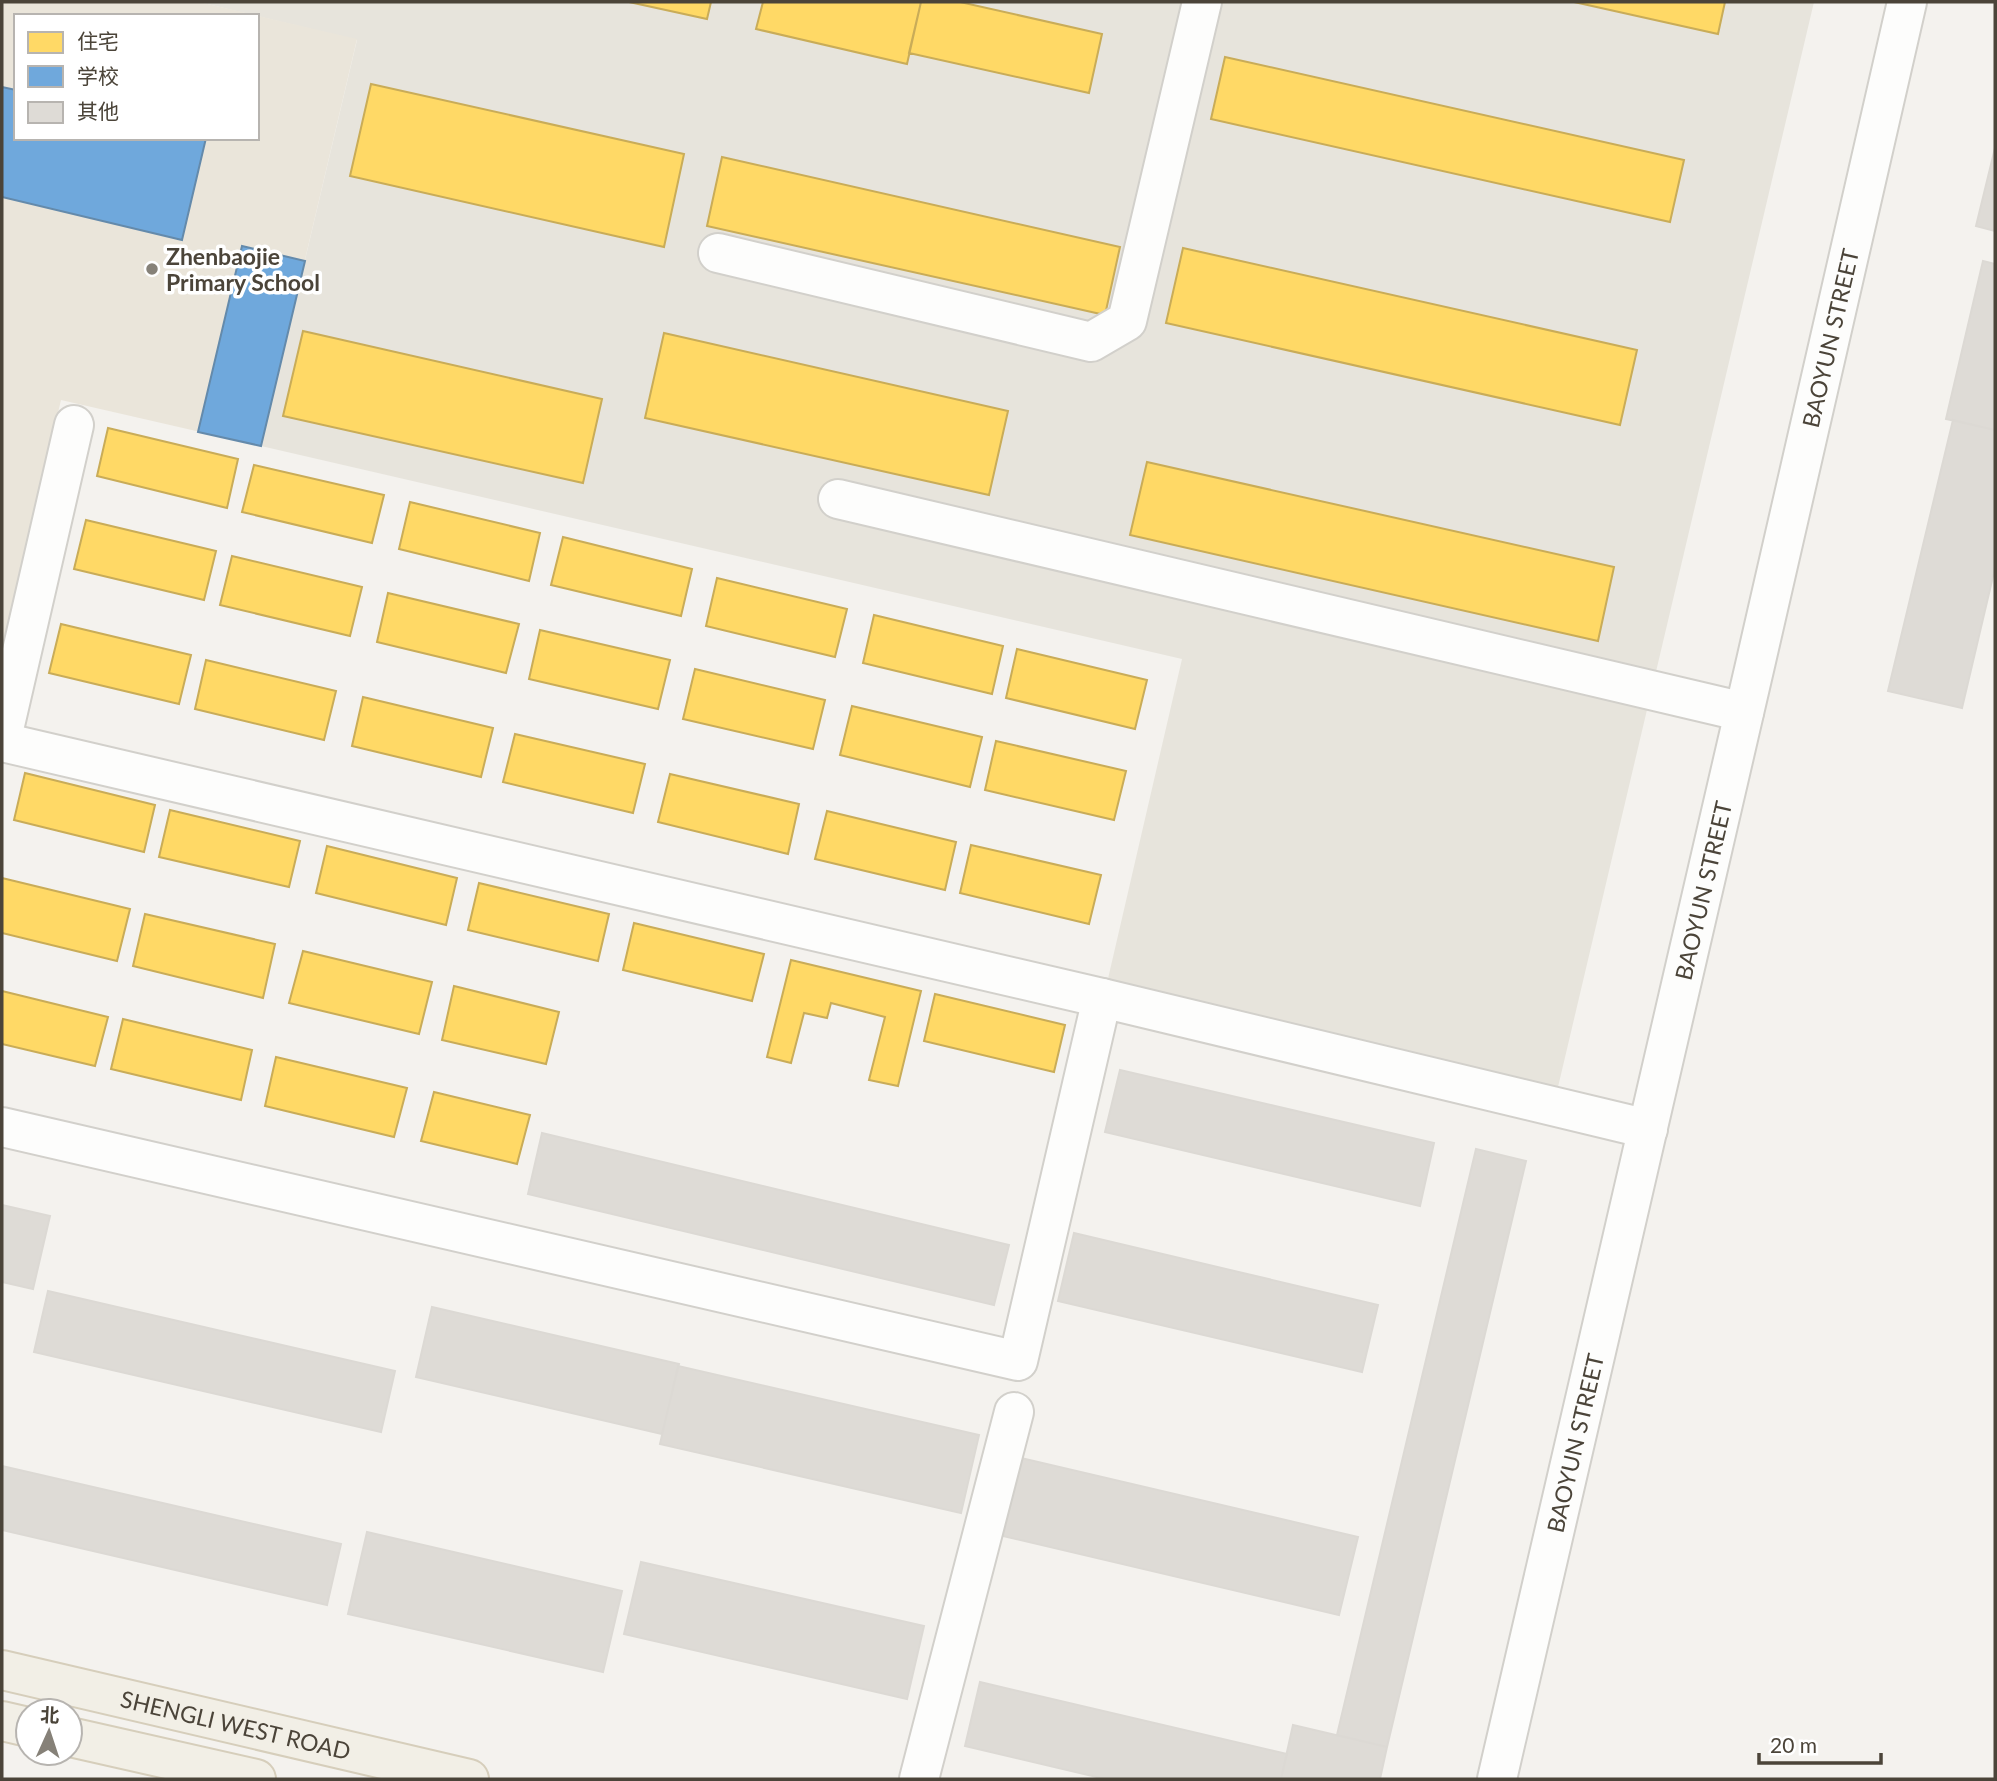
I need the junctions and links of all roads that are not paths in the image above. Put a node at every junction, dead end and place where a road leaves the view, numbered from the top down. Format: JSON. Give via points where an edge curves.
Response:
{"nodes":[{"id":1,"x":1202,"y":2,"type":"edge"},
{"id":2,"x":1907,"y":2,"type":"edge"},
{"id":3,"x":718,"y":253,"type":"dead end"},
{"id":4,"x":74,"y":425,"type":"dead end"},
{"id":5,"x":838,"y":499,"type":"dead end"},
{"id":6,"x":1744,"y":712,"type":"junction"},
{"id":7,"x":2,"y":740,"type":"edge"},
{"id":8,"x":1102,"y":998,"type":"junction"},
{"id":9,"x":2,"y":1127,"type":"edge"},
{"id":10,"x":1648,"y":1129,"type":"junction"},
{"id":11,"x":1014,"y":1412,"type":"dead end"},
{"id":12,"x":2,"y":1670,"type":"edge"},
{"id":13,"x":84,"y":1740,"type":"edge"},
{"id":14,"x":256,"y":1779,"type":"edge"},
{"id":15,"x":469,"y":1779,"type":"edge"},
{"id":16,"x":919,"y":1779,"type":"edge"},
{"id":17,"x":1497,"y":1779,"type":"edge"}],
"edges":[{"from":1,"to":3,"type":"street","via":[[1127,321],[1091,342]]},
{"from":2,"to":6,"type":"street","name":"BAOYUN STREET"},
{"from":4,"to":7,"type":"street"},
{"from":5,"to":6,"type":"street"},
{"from":6,"to":10,"type":"street","name":"BAOYUN STREET"},
{"from":7,"to":8,"type":"street"},
{"from":8,"to":9,"type":"street","via":[[1018,1360]]},
{"from":8,"to":10,"type":"street"},
{"from":10,"to":17,"type":"street","name":"BAOYUN STREET"},
{"from":11,"to":16,"type":"street"},
{"from":12,"to":15,"type":"main road","name":"SHENGLI WEST ROAD"},
{"from":13,"to":14,"type":"main road"}]}
